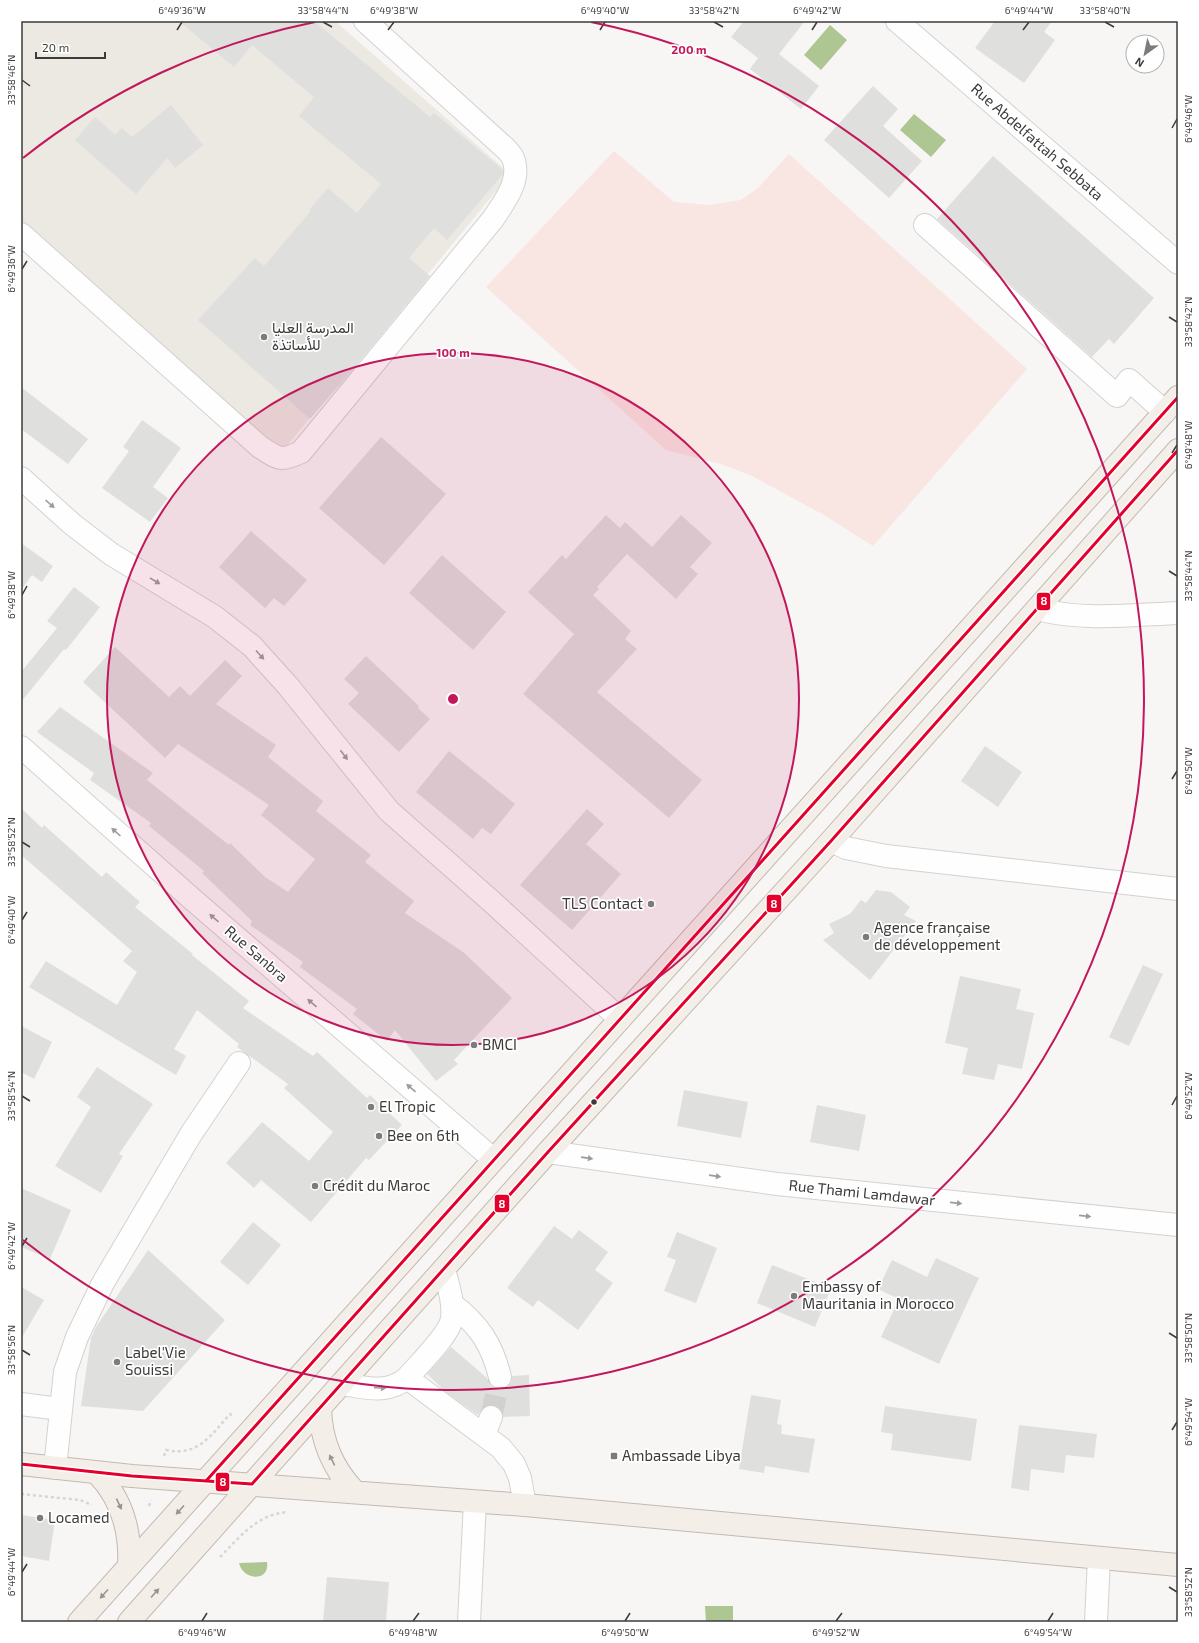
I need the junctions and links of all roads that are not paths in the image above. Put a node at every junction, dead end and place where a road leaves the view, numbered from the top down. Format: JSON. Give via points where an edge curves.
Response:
{"nodes":[{"id":1,"x":366,"y":21,"type":"edge"},
{"id":2,"x":897,"y":21,"type":"edge"},
{"id":3,"x":925,"y":225,"type":"dead end"},
{"id":4,"x":21,"y":234,"type":"edge"},
{"id":5,"x":1178,"y":263,"type":"edge"},
{"id":6,"x":1171,"y":405,"type":"edge"},
{"id":7,"x":1178,"y":450,"type":"edge"},
{"id":8,"x":21,"y":478,"type":"edge"},
{"id":9,"x":1037,"y":609,"type":"junction"},
{"id":10,"x":1178,"y":613,"type":"edge"},
{"id":11,"x":21,"y":747,"type":"edge"},
{"id":12,"x":831,"y":841,"type":"junction"},
{"id":13,"x":1178,"y":889,"type":"edge"},
{"id":14,"x":620,"y":1019,"type":"junction"},
{"id":15,"x":239,"y":1063,"type":"dead end"},
{"id":16,"x":548,"y":1152,"type":"junction"},
{"id":17,"x":493,"y":1159,"type":"junction"},
{"id":18,"x":1178,"y":1225,"type":"edge"},
{"id":19,"x":444,"y":1269,"type":"junction"},
{"id":20,"x":452,"y":1304,"type":"junction"},
{"id":21,"x":500,"y":1377,"type":"tunnel mouth"},
{"id":22,"x":407,"y":1378,"type":"junction"},
{"id":23,"x":341,"y":1384,"type":"junction"},
{"id":24,"x":21,"y":1404,"type":"edge"},
{"id":25,"x":320,"y":1408,"type":"junction"},
{"id":26,"x":60,"y":1409,"type":"junction"},
{"id":27,"x":21,"y":1464,"type":"edge"},
{"id":28,"x":55,"y":1468,"type":"junction"},
{"id":29,"x":97,"y":1473,"type":"junction"},
{"id":30,"x":206,"y":1481,"type":"junction"},
{"id":31,"x":252,"y":1484,"type":"junction"},
{"id":32,"x":354,"y":1491,"type":"junction"},
{"id":33,"x":475,"y":1502,"type":"junction"},
{"id":34,"x":525,"y":1505,"type":"junction"},
{"id":35,"x":1099,"y":1558,"type":"junction"},
{"id":36,"x":1178,"y":1565,"type":"edge"},
{"id":37,"x":129,"y":1566,"type":"junction"},
{"id":38,"x":79,"y":1622,"type":"edge"},
{"id":39,"x":129,"y":1622,"type":"edge"},
{"id":40,"x":469,"y":1622,"type":"edge"},
{"id":41,"x":1096,"y":1622,"type":"edge"}],
"edges":[{"from":1,"to":4,"type":"street","via":[[505,148],[513,158],[516,174],[510,193],[493,219],[301,452],[287,459],[276,457],[260,447]]},
{"from":2,"to":5,"type":"street","name":"Rue Abdelfattah Sebbata"},
{"from":3,"to":6,"type":"street","via":[[1117,396],[1129,380]]},
{"from":6,"to":14,"type":"main road"},
{"from":7,"to":9,"type":"main road"},
{"from":8,"to":14,"type":"street","one_way":true,"via":[[72,524],[111,554],[215,617],[252,646],[288,686],[389,811],[491,900]]},
{"from":9,"to":10,"type":"street","via":[[1093,616]]},
{"from":9,"to":12,"type":"main road"},
{"from":17,"to":11,"type":"street","name":"Rue Sanbra","one_way":true},
{"from":12,"to":13,"type":"street","via":[[846,848],[886,856]]},
{"from":12,"to":16,"type":"main road"},
{"from":14,"to":17,"type":"main road"},
{"from":15,"to":26,"type":"street","via":[[191,1134],[103,1283],[77,1337],[65,1372]]},
{"from":16,"to":18,"type":"street","name":"Rue Thami Lamdawar","one_way":true,"via":[[777,1184]]},
{"from":16,"to":19,"type":"main road"},
{"from":17,"to":30,"type":"main road"},
{"from":19,"to":20,"type":"street"},
{"from":19,"to":23,"type":"main road"},
{"from":20,"to":21,"type":"street","via":[[467,1316],[489,1345]]},
{"from":20,"to":22,"type":"street","via":[[452,1318],[448,1329]]},
{"from":23,"to":22,"type":"street","one_way":true,"via":[[384,1389],[396,1386]]},
{"from":22,"to":34,"type":"street","via":[[488,1426],[514,1464],[520,1478]]},
{"from":23,"to":25,"type":"main road"},
{"from":24,"to":26,"type":"street"},
{"from":25,"to":31,"type":"main road"},
{"from":32,"to":25,"type":"main road","one_way":true,"via":[[344,1481],[330,1457],[322,1435]]},
{"from":26,"to":28,"type":"street"},
{"from":27,"to":28,"type":"main road"},
{"from":28,"to":29,"type":"main road"},
{"from":29,"to":30,"type":"main road"},
{"from":29,"to":37,"type":"main road","one_way":true,"via":[[111,1490],[123,1514],[129,1535]]},
{"from":30,"to":31,"type":"main road"},
{"from":30,"to":37,"type":"main road","one_way":true},
{"from":31,"to":32,"type":"main road"},
{"from":39,"to":31,"type":"main road","one_way":true},
{"from":32,"to":33,"type":"main road"},
{"from":33,"to":34,"type":"main road"},
{"from":33,"to":40,"type":"street"},
{"from":34,"to":35,"type":"main road"},
{"from":35,"to":36,"type":"main road"},
{"from":35,"to":41,"type":"street"},
{"from":37,"to":38,"type":"main road","one_way":true}]}
